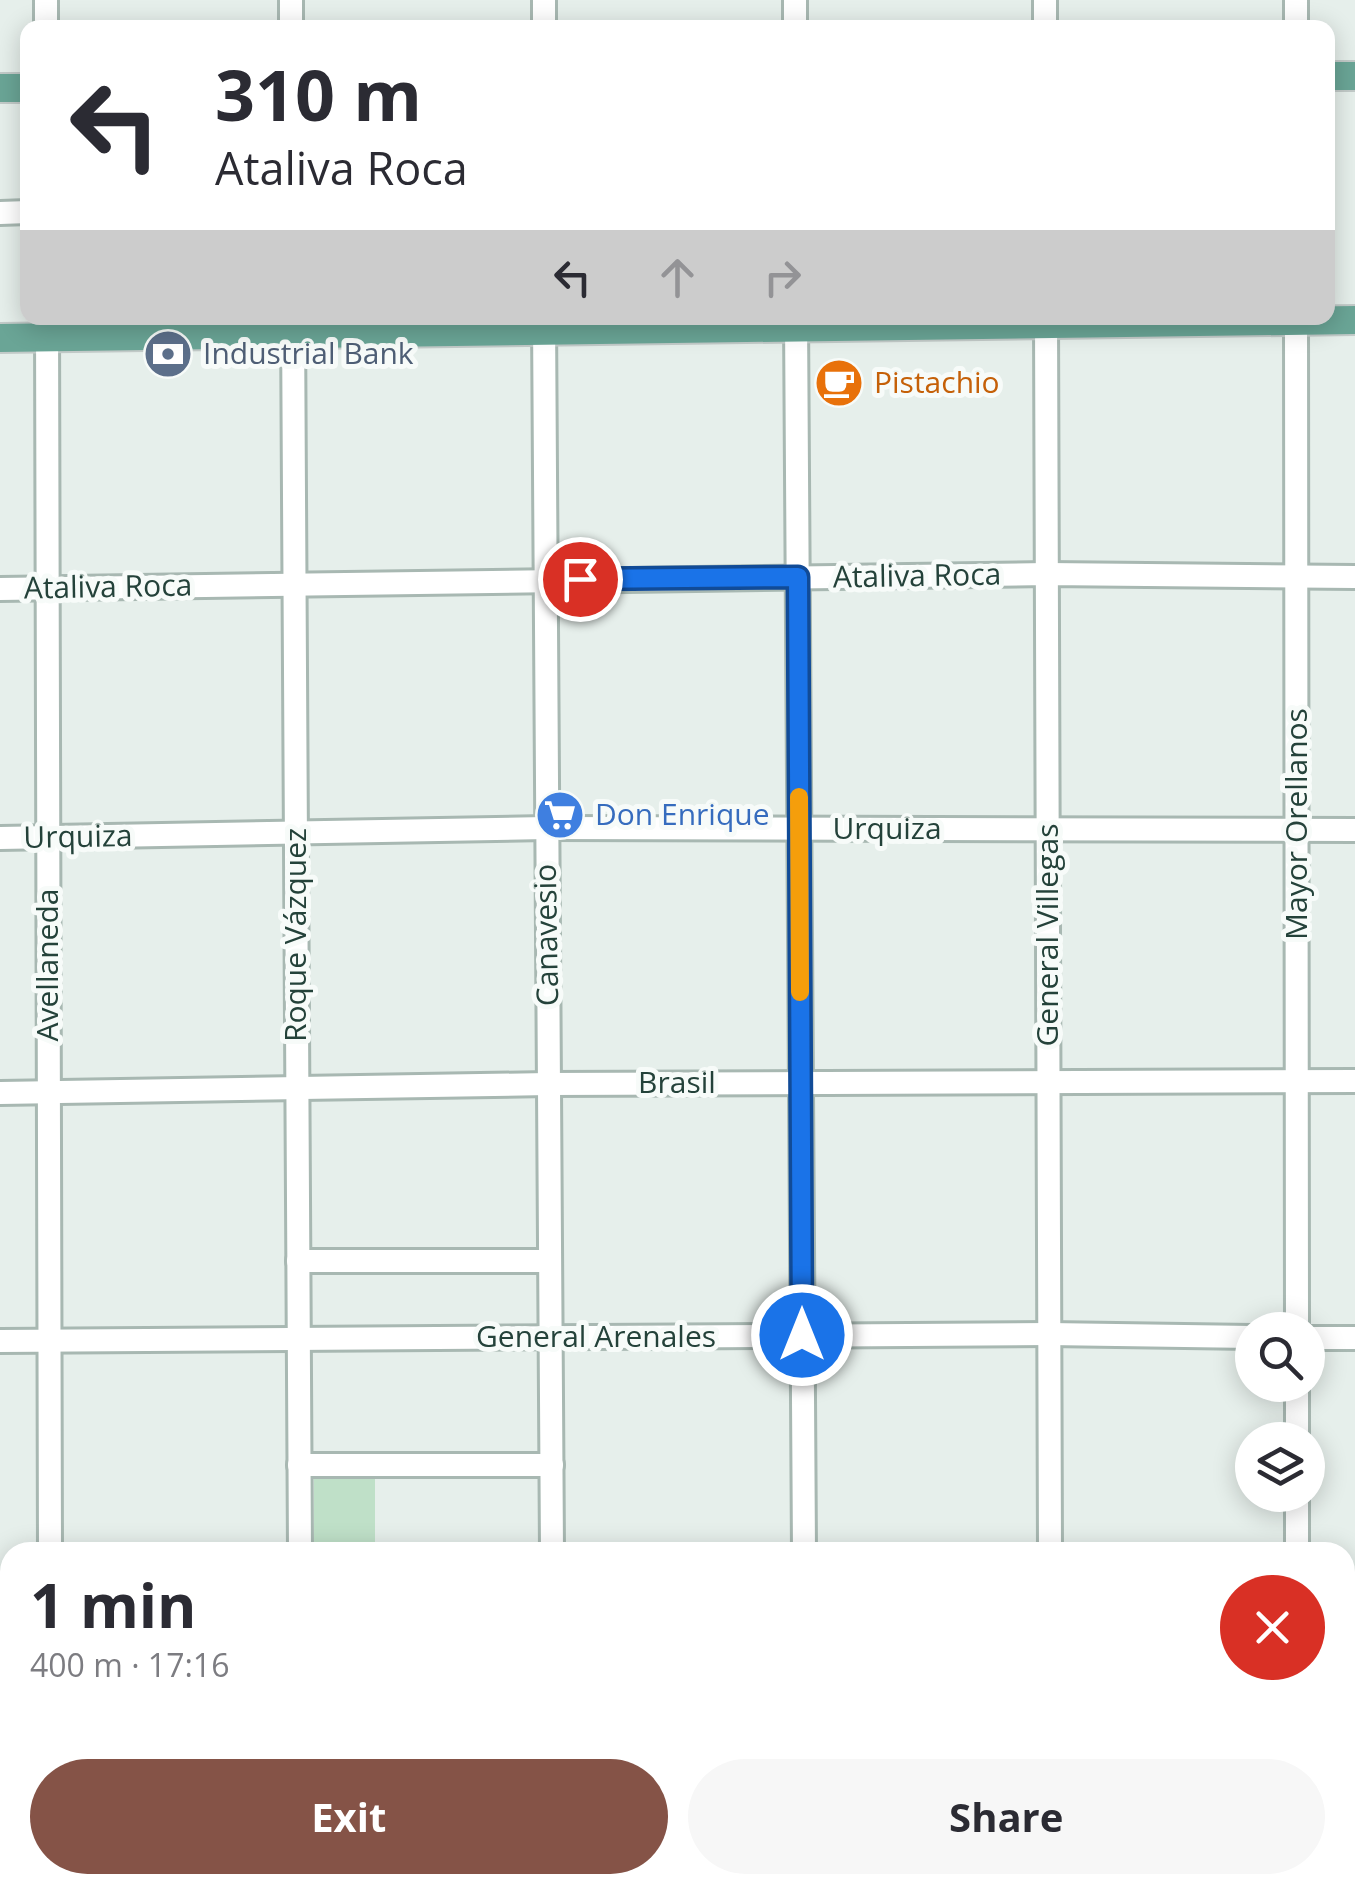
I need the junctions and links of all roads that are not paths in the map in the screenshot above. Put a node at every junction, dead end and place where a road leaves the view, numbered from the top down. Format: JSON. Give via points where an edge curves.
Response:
{"nodes":[{"id":1,"x":293,"y":325,"type":"edge"},
{"id":2,"x":544,"y":325,"type":"edge"},
{"id":3,"x":796,"y":325,"type":"edge"},
{"id":4,"x":1046,"y":325,"type":"edge"},
{"id":5,"x":1296,"y":325,"type":"edge"},
{"id":6,"x":47,"y":327,"type":"edge"},
{"id":7,"x":0,"y":338,"type":"edge"},
{"id":8,"x":1047,"y":574,"type":"junction"},
{"id":9,"x":1296,"y":576,"type":"junction"},
{"id":10,"x":798,"y":577,"type":"junction"},
{"id":11,"x":1355,"y":577,"type":"edge"},
{"id":12,"x":544,"y":580,"type":"junction"},
{"id":13,"x":294,"y":584,"type":"junction"},
{"id":14,"x":47,"y":588,"type":"junction"},
{"id":15,"x":0,"y":589,"type":"edge"},
{"id":16,"x":546,"y":828,"type":"junction"},
{"id":17,"x":799,"y":828,"type":"junction"},
{"id":18,"x":1048,"y":829,"type":"junction"},
{"id":19,"x":1297,"y":830,"type":"junction"},
{"id":20,"x":1355,"y":830,"type":"edge"},
{"id":21,"x":296,"y":832,"type":"junction"},
{"id":22,"x":48,"y":837,"type":"junction"},
{"id":23,"x":0,"y":838,"type":"edge"},
{"id":24,"x":1049,"y":1082,"type":"junction"},
{"id":25,"x":1297,"y":1082,"type":"junction"},
{"id":26,"x":1355,"y":1082,"type":"edge"},
{"id":27,"x":801,"y":1083,"type":"junction"},
{"id":28,"x":548,"y":1084,"type":"junction"},
{"id":29,"x":297,"y":1088,"type":"junction"},
{"id":30,"x":48,"y":1092,"type":"junction"},
{"id":31,"x":0,"y":1093,"type":"edge"},
{"id":32,"x":298,"y":1261,"type":"junction"},
{"id":33,"x":550,"y":1261,"type":"junction"},
{"id":34,"x":1297,"y":1312,"type":"edge"},
{"id":35,"x":1049,"y":1334,"type":"junction"},
{"id":36,"x":802,"y":1335,"type":"junction"},
{"id":37,"x":551,"y":1337,"type":"junction"},
{"id":38,"x":1235,"y":1337,"type":"edge"},
{"id":39,"x":299,"y":1338,"type":"junction"},
{"id":40,"x":1325,"y":1338,"type":"edge"},
{"id":41,"x":1355,"y":1338,"type":"edge"},
{"id":42,"x":48,"y":1340,"type":"junction"},
{"id":43,"x":0,"y":1341,"type":"edge"},
{"id":44,"x":299,"y":1465,"type":"junction"},
{"id":45,"x":552,"y":1465,"type":"junction"},
{"id":46,"x":1297,"y":1512,"type":"edge"},
{"id":47,"x":50,"y":1542,"type":"edge"},
{"id":48,"x":300,"y":1542,"type":"edge"},
{"id":49,"x":552,"y":1542,"type":"edge"},
{"id":50,"x":804,"y":1542,"type":"edge"},
{"id":51,"x":1050,"y":1542,"type":"edge"},
{"id":52,"x":1298,"y":1542,"type":"edge"}],
"edges":[{"from":1,"to":6,"type":"main road"},
{"from":1,"to":13,"type":"street","name":"Roque Vázquez"},
{"from":2,"to":12,"type":"street","name":"Canavesio"},
{"from":3,"to":10,"type":"street"},
{"from":4,"to":8,"type":"street","name":"General Villegas"},
{"from":5,"to":9,"type":"street","name":"Mayor Orellanos"},
{"from":6,"to":7,"type":"main road"},
{"from":6,"to":14,"type":"street","name":"Avellaneda"},
{"from":8,"to":9,"type":"street","name":"Ataliva Roca"},
{"from":8,"to":10,"type":"street","name":"Ataliva Roca"},
{"from":8,"to":18,"type":"street","name":"General Villegas"},
{"from":9,"to":11,"type":"street","name":"Ataliva Roca"},
{"from":9,"to":19,"type":"street","name":"Mayor Orellanos"},
{"from":10,"to":12,"type":"street","name":"Ataliva Roca"},
{"from":10,"to":17,"type":"street"},
{"from":12,"to":13,"type":"street","name":"Ataliva Roca"},
{"from":12,"to":16,"type":"street","name":"Canavesio"},
{"from":13,"to":14,"type":"street","name":"Ataliva Roca"},
{"from":13,"to":21,"type":"street","name":"Roque Vázquez"},
{"from":14,"to":15,"type":"street","name":"Ataliva Roca"},
{"from":14,"to":22,"type":"street","name":"Avellaneda"},
{"from":16,"to":17,"type":"street","name":"Urquiza"},
{"from":16,"to":21,"type":"street","name":"Urquiza"},
{"from":16,"to":28,"type":"street","name":"Canavesio"},
{"from":17,"to":18,"type":"street","name":"Urquiza"},
{"from":17,"to":27,"type":"street"},
{"from":18,"to":19,"type":"street","name":"Urquiza"},
{"from":18,"to":24,"type":"street","name":"General Villegas"},
{"from":19,"to":20,"type":"street","name":"Urquiza"},
{"from":19,"to":25,"type":"street","name":"Mayor Orellanos"},
{"from":21,"to":22,"type":"street","name":"Urquiza"},
{"from":21,"to":29,"type":"street","name":"Roque Vázquez"},
{"from":22,"to":23,"type":"street","name":"Urquiza"},
{"from":22,"to":30,"type":"street","name":"Avellaneda"},
{"from":24,"to":25,"type":"street","name":"Brasil"},
{"from":24,"to":27,"type":"street","name":"Brasil"},
{"from":24,"to":35,"type":"street","name":"General Villegas"},
{"from":25,"to":26,"type":"street","name":"Brasil"},
{"from":25,"to":34,"type":"street","name":"Mayor Orellanos"},
{"from":27,"to":28,"type":"street","name":"Brasil"},
{"from":27,"to":36,"type":"street"},
{"from":28,"to":29,"type":"street","name":"Brasil"},
{"from":28,"to":33,"type":"street","name":"Canavesio"},
{"from":29,"to":30,"type":"street","name":"Brasil"},
{"from":29,"to":32,"type":"street","name":"Roque Vázquez"},
{"from":30,"to":31,"type":"street","name":"Brasil"},
{"from":30,"to":42,"type":"street","name":"Avellaneda"},
{"from":32,"to":33,"type":"street"},
{"from":32,"to":39,"type":"street","name":"Roque Vázquez"},
{"from":33,"to":37,"type":"street","name":"Canavesio"},
{"from":35,"to":36,"type":"street","name":"General Arenales"},
{"from":35,"to":38,"type":"street","name":"General Arenales"},
{"from":35,"to":51,"type":"street","name":"General Villegas"},
{"from":36,"to":37,"type":"street","name":"General Arenales"},
{"from":36,"to":50,"type":"street"},
{"from":37,"to":39,"type":"street","name":"General Arenales"},
{"from":37,"to":45,"type":"street","name":"Canavesio"},
{"from":39,"to":42,"type":"street","name":"General Arenales"},
{"from":39,"to":44,"type":"street","name":"Roque Vázquez"},
{"from":40,"to":41,"type":"street"},
{"from":42,"to":43,"type":"street","name":"General Arenales"},
{"from":42,"to":47,"type":"street","name":"Avellaneda"},
{"from":44,"to":45,"type":"street"},
{"from":44,"to":48,"type":"street","name":"Roque Vázquez"},
{"from":45,"to":49,"type":"street","name":"Canavesio"},
{"from":46,"to":52,"type":"street"}]}
